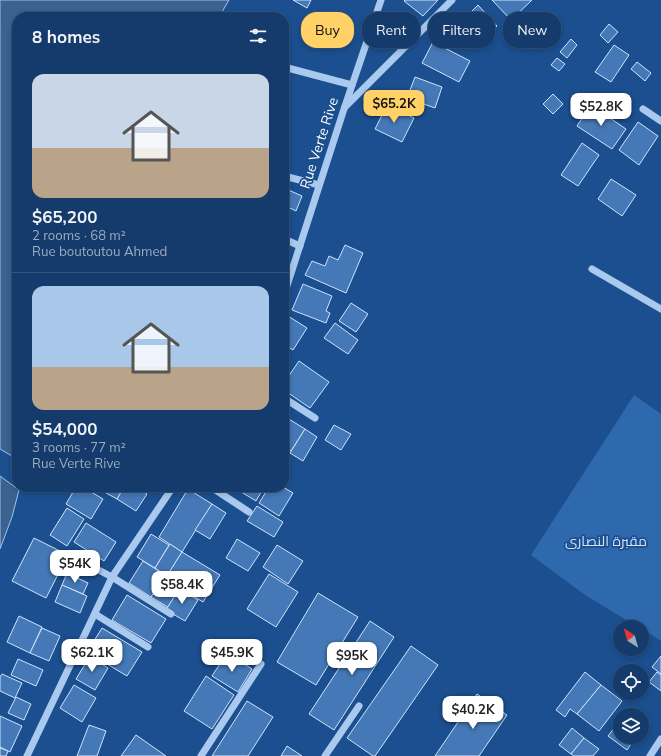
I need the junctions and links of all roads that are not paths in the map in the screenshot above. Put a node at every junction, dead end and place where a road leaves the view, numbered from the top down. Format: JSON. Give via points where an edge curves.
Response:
{"nodes":[{"id":1,"x":381,"y":0,"type":"edge"},
{"id":2,"x":452,"y":0,"type":"edge"},
{"id":3,"x":289,"y":68,"type":"edge"},
{"id":4,"x":352,"y":85,"type":"junction"},
{"id":5,"x":344,"y":109,"type":"junction"},
{"id":6,"x":643,"y":109,"type":"dead end"},
{"id":7,"x":661,"y":121,"type":"edge"},
{"id":8,"x":289,"y":177,"type":"edge"},
{"id":9,"x":319,"y":186,"type":"junction"},
{"id":10,"x":289,"y":241,"type":"edge"},
{"id":11,"x":300,"y":246,"type":"junction"},
{"id":12,"x":592,"y":269,"type":"dead end"},
{"id":13,"x":289,"y":280,"type":"edge"},
{"id":14,"x":661,"y":310,"type":"edge"},
{"id":15,"x":289,"y":401,"type":"edge"},
{"id":16,"x":315,"y":418,"type":"dead end"},
{"id":17,"x":170,"y":492,"type":"edge"},
{"id":18,"x":219,"y":492,"type":"edge"},
{"id":19,"x":249,"y":512,"type":"dead end"},
{"id":20,"x":72,"y":556,"type":"dead end"},
{"id":21,"x":112,"y":577,"type":"junction"},
{"id":22,"x":95,"y":614,"type":"junction"},
{"id":23,"x":171,"y":614,"type":"dead end"},
{"id":24,"x":148,"y":647,"type":"dead end"},
{"id":25,"x":262,"y":664,"type":"dead end"},
{"id":26,"x":359,"y":706,"type":"dead end"},
{"id":27,"x":661,"y":739,"type":"edge"},
{"id":28,"x":27,"y":756,"type":"edge"},
{"id":29,"x":201,"y":756,"type":"edge"},
{"id":30,"x":325,"y":756,"type":"edge"},
{"id":31,"x":650,"y":756,"type":"edge"}],
"edges":[{"from":1,"to":4,"type":"street","name":"Rue Verte Rive"},
{"from":2,"to":5,"type":"street"},
{"from":3,"to":4,"type":"street"},
{"from":4,"to":5,"type":"street","name":"Rue Verte Rive"},
{"from":5,"to":9,"type":"street","name":"Rue Verte Rive"},
{"from":6,"to":7,"type":"street"},
{"from":8,"to":9,"type":"street"},
{"from":9,"to":11,"type":"street","name":"Rue Verte Rive"},
{"from":10,"to":11,"type":"street"},
{"from":11,"to":13,"type":"street","name":"Rue Verte Rive"},
{"from":12,"to":14,"type":"street"},
{"from":15,"to":16,"type":"street"},
{"from":17,"to":21,"type":"street"},
{"from":18,"to":19,"type":"street"},
{"from":20,"to":21,"type":"street"},
{"from":21,"to":22,"type":"street"},
{"from":21,"to":23,"type":"street"},
{"from":22,"to":24,"type":"street"},
{"from":22,"to":28,"type":"street"},
{"from":25,"to":29,"type":"street"},
{"from":26,"to":30,"type":"street"},
{"from":27,"to":31,"type":"street"}]}
